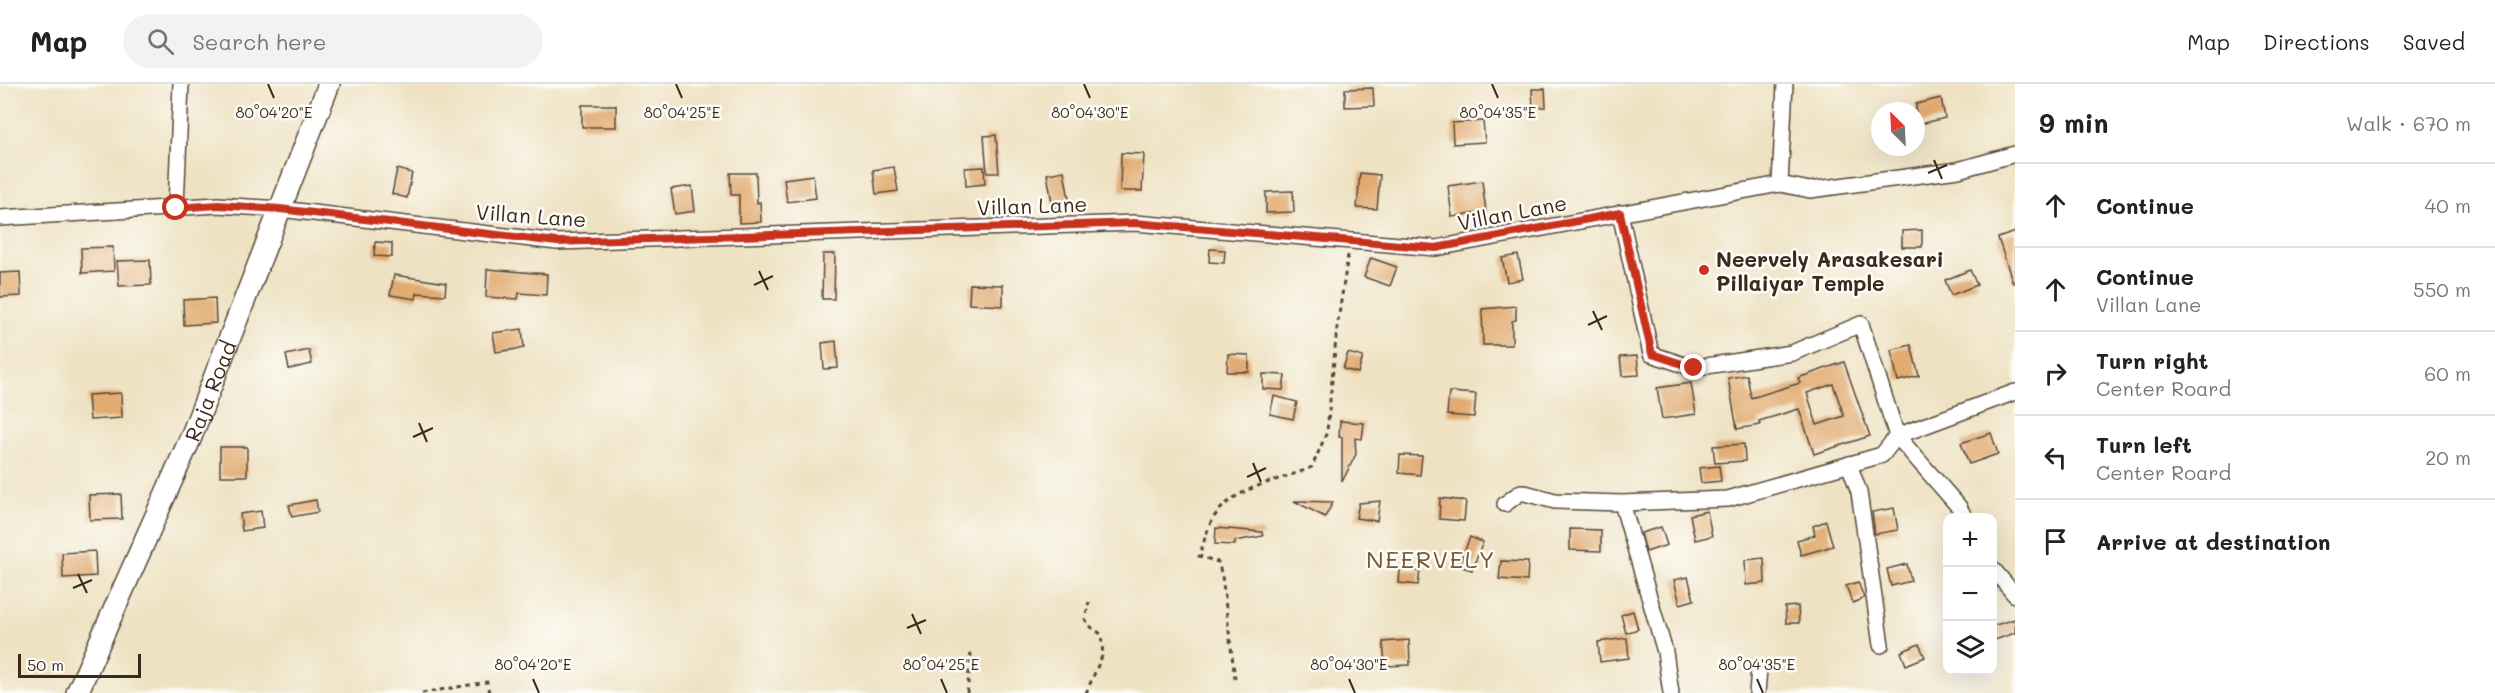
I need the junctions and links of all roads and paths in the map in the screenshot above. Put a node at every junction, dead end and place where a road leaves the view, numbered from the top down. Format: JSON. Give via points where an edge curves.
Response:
{"nodes":[{"id":1,"x":181,"y":84,"type":"edge"},
{"id":2,"x":329,"y":84,"type":"edge"},
{"id":3,"x":1785,"y":84,"type":"edge"},
{"id":4,"x":2015,"y":154,"type":"edge"},
{"id":5,"x":1780,"y":184,"type":"junction"},
{"id":6,"x":176,"y":208,"type":"junction"},
{"id":7,"x":280,"y":209,"type":"junction"},
{"id":8,"x":1620,"y":213,"type":"junction"},
{"id":9,"x":0,"y":218,"type":"edge"},
{"id":10,"x":1349,"y":241,"type":"junction"},
{"id":11,"x":2015,"y":392,"type":"edge"},
{"id":12,"x":1897,"y":436,"type":"junction"},
{"id":13,"x":1849,"y":464,"type":"junction"},
{"id":14,"x":1622,"y":503,"type":"junction"},
{"id":15,"x":1505,"y":504,"type":"dead end"},
{"id":16,"x":1962,"y":513,"type":"edge"},
{"id":17,"x":1997,"y":574,"type":"edge"},
{"id":18,"x":2015,"y":595,"type":"edge"},
{"id":19,"x":1089,"y":602,"type":"dead end"},
{"id":20,"x":1881,"y":645,"type":"dead end"},
{"id":21,"x":971,"y":653,"type":"dead end"},
{"id":22,"x":1759,"y":669,"type":"dead end"},
{"id":23,"x":1235,"y":679,"type":"dead end"},
{"id":24,"x":77,"y":693,"type":"edge"},
{"id":25,"x":422,"y":693,"type":"edge"},
{"id":26,"x":489,"y":693,"type":"edge"},
{"id":27,"x":967,"y":693,"type":"edge"},
{"id":28,"x":1086,"y":693,"type":"edge"},
{"id":29,"x":1671,"y":693,"type":"edge"},
{"id":30,"x":1757,"y":693,"type":"edge"}],
"edges":[{"from":1,"to":6,"type":"street"},
{"from":2,"to":7,"type":"street","name":"Raja Road"},
{"from":3,"to":5,"type":"street"},
{"from":4,"to":5,"type":"street","via":[[1958,170],[1810,190]]},
{"from":5,"to":8,"type":"street","name":"Villan Lane"},
{"from":6,"to":7,"type":"street","name":"Villan Lane","via":[[218,205]]},
{"from":6,"to":9,"type":"street","name":"Villan Lane"},
{"from":7,"to":10,"type":"street","name":"Villan Lane","via":[[557,242],[1135,223]]},
{"from":7,"to":24,"type":"street","name":"Raja Road","via":[[191,437]]},
{"from":8,"to":10,"type":"street","name":"Villan Lane","via":[[1436,248]]},
{"from":8,"to":12,"type":"street","via":[[1652,354],[1694,368],[1792,353],[1860,324]]},
{"from":10,"to":23,"type":"path","via":[[1327,432],[1312,466],[1227,501],[1212,518],[1199,556],[1218,562]]},
{"from":11,"to":12,"type":"street"},
{"from":12,"to":13,"type":"street","via":[[1881,455]]},
{"from":12,"to":16,"type":"street"},
{"from":13,"to":14,"type":"street","via":[[1728,499]]},
{"from":13,"to":20,"type":"street","via":[[1859,492]]},
{"from":14,"to":15,"type":"street","via":[[1555,501],[1521,492]]},
{"from":14,"to":29,"type":"street","via":[[1665,652]]},
{"from":17,"to":18,"type":"street"},
{"from":19,"to":28,"type":"path","via":[[1084,619],[1101,634],[1103,654]]},
{"from":21,"to":27,"type":"path"},
{"from":22,"to":30,"type":"street"},
{"from":25,"to":26,"type":"path","via":[[487,682]]}]}
